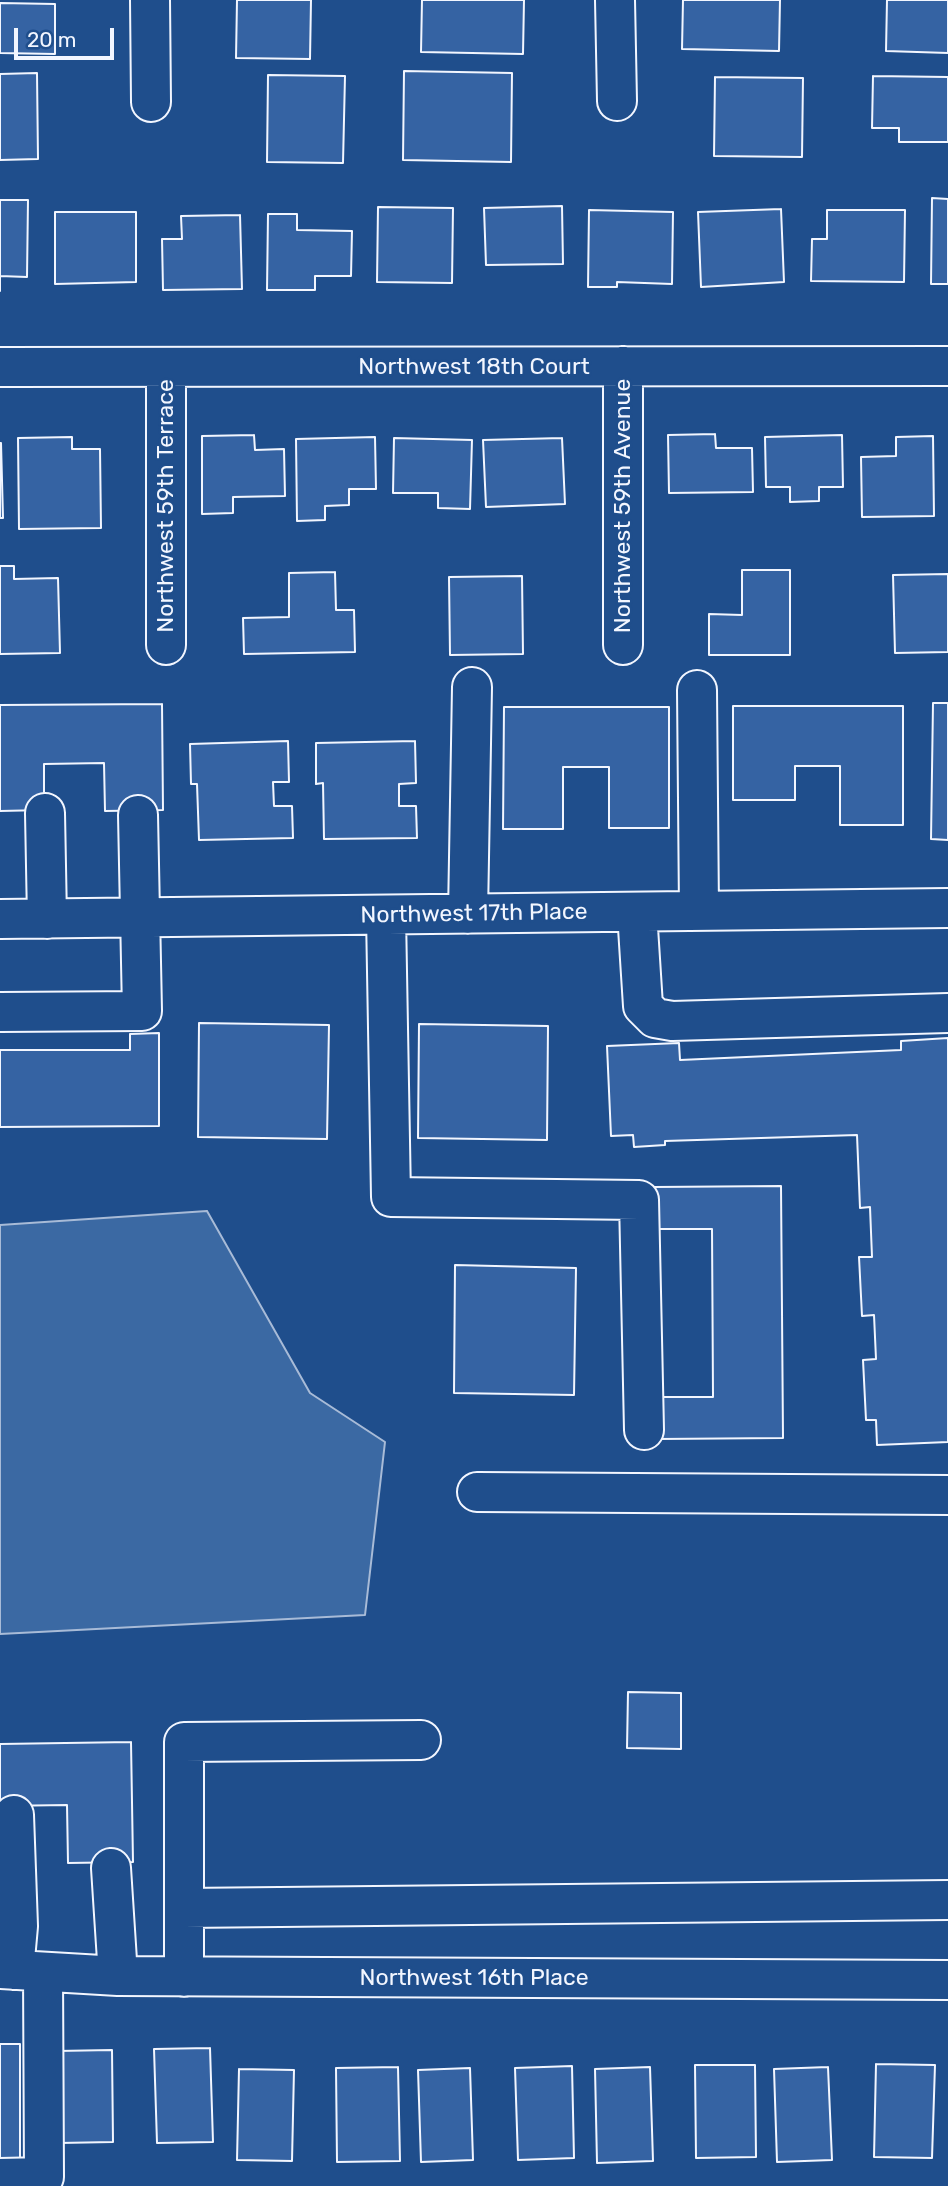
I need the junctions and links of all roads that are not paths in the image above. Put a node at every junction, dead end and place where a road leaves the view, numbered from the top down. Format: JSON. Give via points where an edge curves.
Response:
{"nodes":[{"id":1,"x":150,"y":0,"type":"edge"},
{"id":2,"x":615,"y":0,"type":"edge"},
{"id":3,"x":617,"y":101,"type":"dead end"},
{"id":4,"x":151,"y":102,"type":"dead end"},
{"id":5,"x":623,"y":366,"type":"junction"},
{"id":6,"x":948,"y":366,"type":"edge"},
{"id":7,"x":166,"y":367,"type":"junction"},
{"id":8,"x":0,"y":368,"type":"edge"},
{"id":9,"x":166,"y":645,"type":"dead end"},
{"id":10,"x":623,"y":645,"type":"dead end"},
{"id":11,"x":472,"y":687,"type":"dead end"},
{"id":12,"x":697,"y":690,"type":"dead end"},
{"id":13,"x":45,"y":813,"type":"dead end"},
{"id":14,"x":138,"y":815,"type":"dead end"},
{"id":15,"x":948,"y":908,"type":"edge"},
{"id":16,"x":699,"y":911,"type":"junction"},
{"id":17,"x":637,"y":912,"type":"junction"},
{"id":18,"x":468,"y":914,"type":"junction"},
{"id":19,"x":386,"y":915,"type":"junction"},
{"id":20,"x":141,"y":918,"type":"junction"},
{"id":21,"x":0,"y":919,"type":"edge"},
{"id":22,"x":47,"y":919,"type":"junction"},
{"id":23,"x":0,"y":1012,"type":"edge"},
{"id":24,"x":948,"y":1013,"type":"edge"},
{"id":25,"x":644,"y":1430,"type":"dead end"},
{"id":26,"x":477,"y":1492,"type":"dead end"},
{"id":27,"x":948,"y":1495,"type":"edge"},
{"id":28,"x":421,"y":1740,"type":"dead end"},
{"id":29,"x":14,"y":1815,"type":"dead end"},
{"id":30,"x":111,"y":1868,"type":"dead end"},
{"id":31,"x":948,"y":1900,"type":"edge"},
{"id":32,"x":184,"y":1908,"type":"junction"},
{"id":33,"x":19,"y":1970,"type":"edge"},
{"id":34,"x":118,"y":1976,"type":"junction"},
{"id":35,"x":184,"y":1977,"type":"junction"},
{"id":36,"x":948,"y":1980,"type":"edge"},
{"id":37,"x":0,"y":2178,"type":"edge"}],
"edges":[{"from":1,"to":4,"type":"street"},
{"from":2,"to":3,"type":"street"},
{"from":5,"to":6,"type":"street","name":"Northwest 18th Court"},
{"from":5,"to":7,"type":"street","name":"Northwest 18th Court"},
{"from":5,"to":10,"type":"street","name":"Northwest 59th Avenue"},
{"from":7,"to":8,"type":"street","name":"Northwest 18th Court"},
{"from":7,"to":9,"type":"street","name":"Northwest 59th Terrace"},
{"from":11,"to":18,"type":"street"},
{"from":12,"to":16,"type":"street"},
{"from":13,"to":22,"type":"street"},
{"from":14,"to":20,"type":"street"},
{"from":15,"to":16,"type":"street","name":"Northwest 17th Place"},
{"from":16,"to":17,"type":"street","name":"Northwest 17th Place"},
{"from":17,"to":18,"type":"street","name":"Northwest 17th Place"},
{"from":17,"to":24,"type":"street","via":[[643,1006],[655,1018]]},
{"from":18,"to":19,"type":"street","name":"Northwest 17th Place"},
{"from":19,"to":20,"type":"street","name":"Northwest 17th Place"},
{"from":19,"to":25,"type":"street","via":[[391,1197],[639,1200]]},
{"from":20,"to":22,"type":"street","name":"Northwest 17th Place"},
{"from":20,"to":23,"type":"street","via":[[142,1011]]},
{"from":21,"to":22,"type":"street","name":"Northwest 17th Place"},
{"from":26,"to":27,"type":"street"},
{"from":28,"to":32,"type":"street","via":[[184,1742]]},
{"from":29,"to":33,"type":"street"},
{"from":30,"to":34,"type":"street"},
{"from":31,"to":32,"type":"street"},
{"from":32,"to":35,"type":"street"},
{"from":33,"to":34,"type":"street","name":"Northwest 16th Place"},
{"from":33,"to":37,"type":"street","via":[[44,2177]]},
{"from":34,"to":35,"type":"street","name":"Northwest 16th Place"},
{"from":35,"to":36,"type":"street","name":"Northwest 16th Place"}]}
